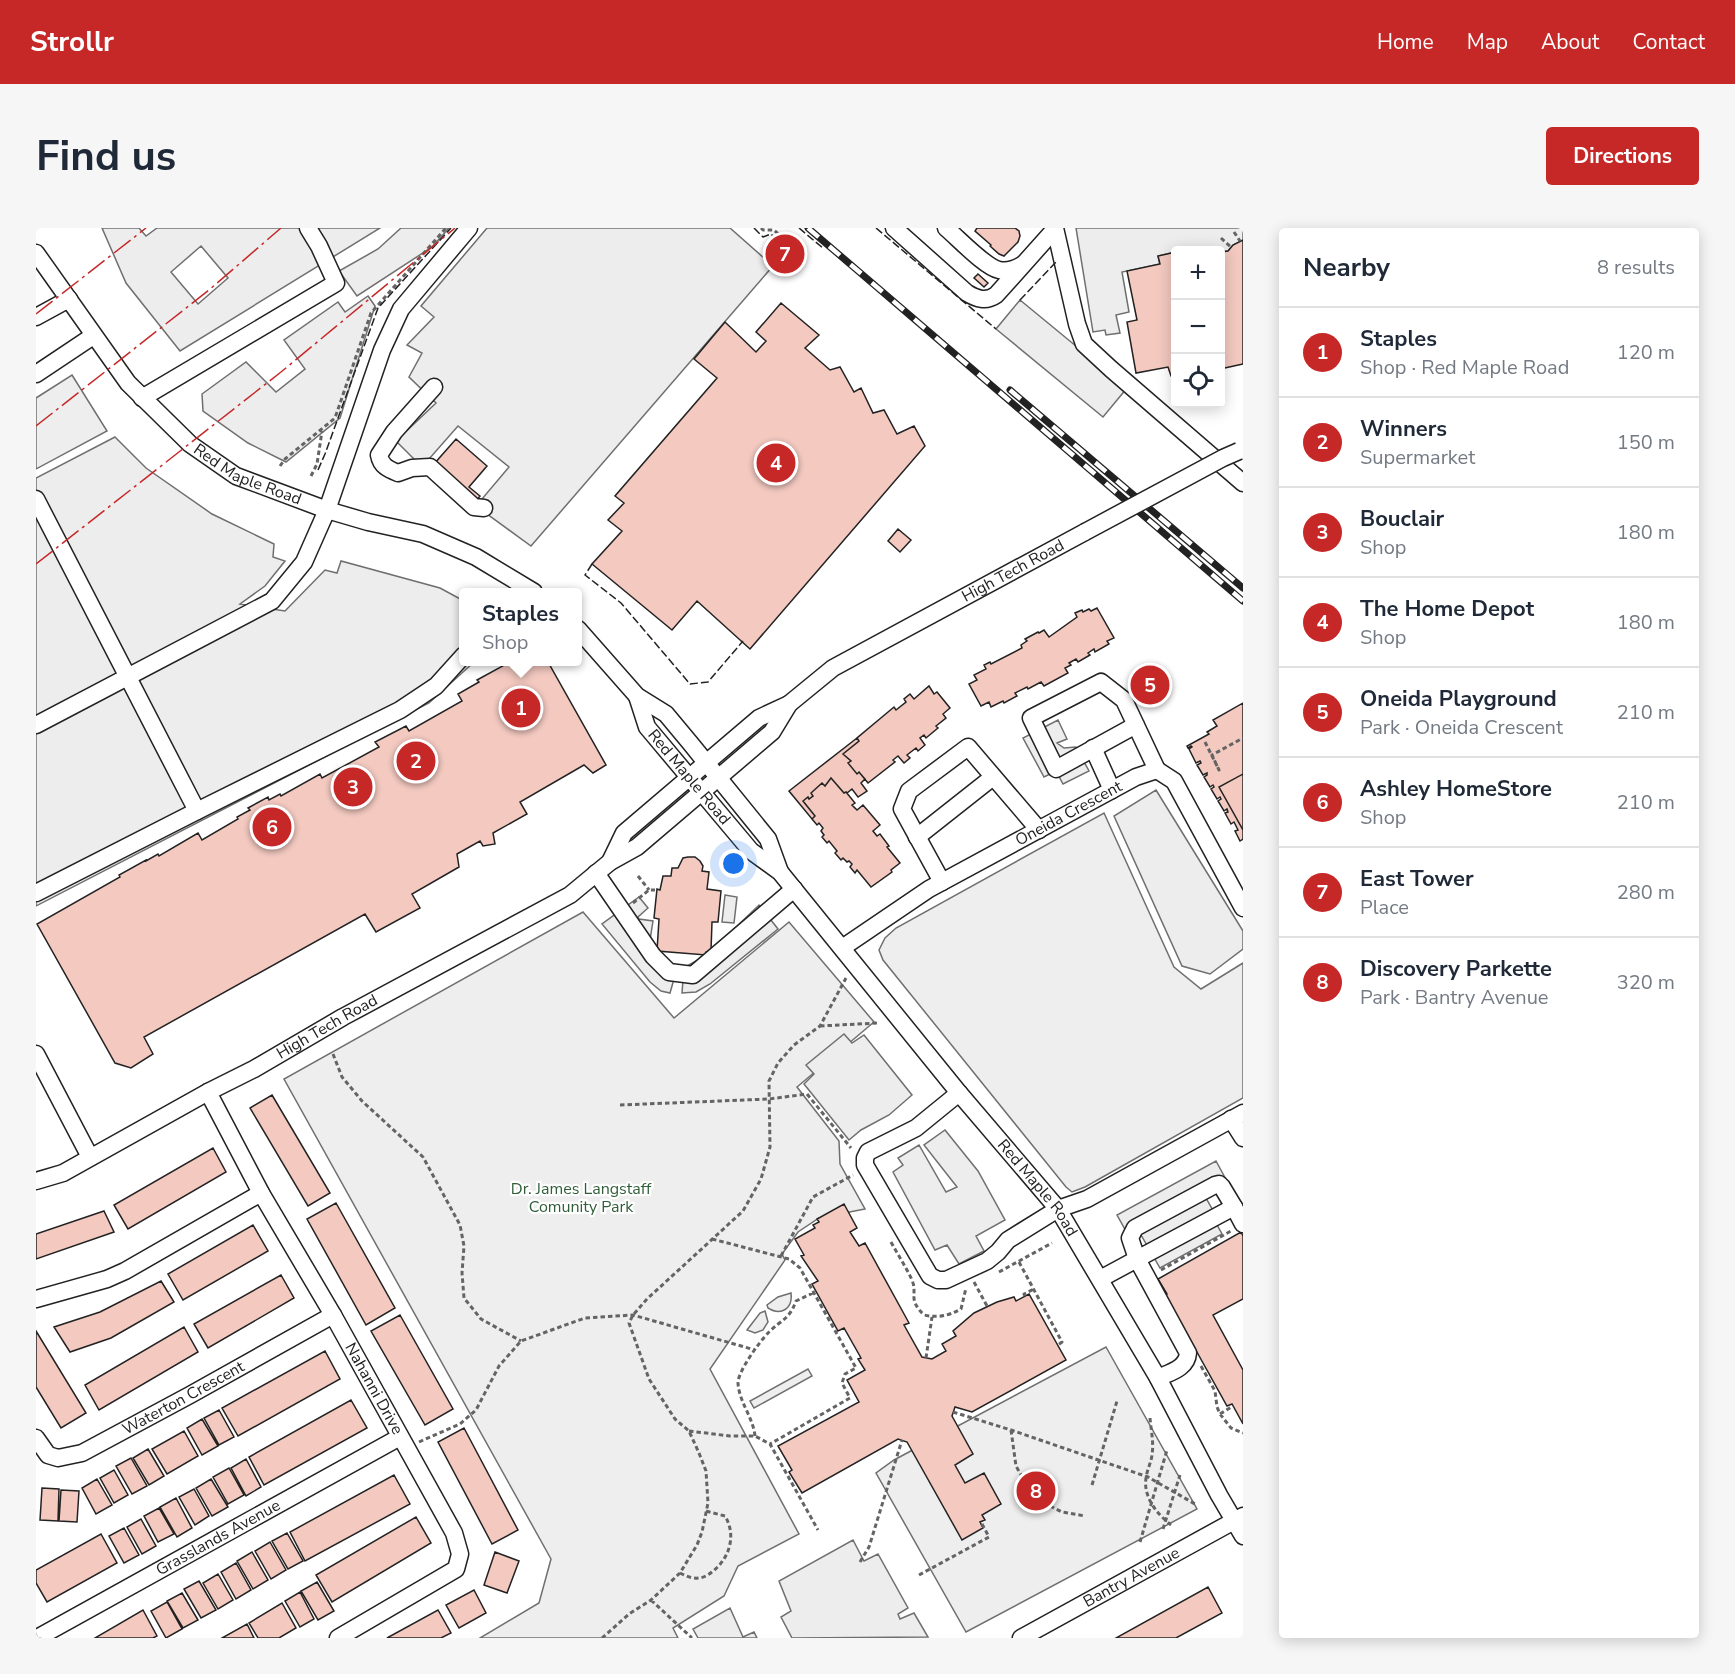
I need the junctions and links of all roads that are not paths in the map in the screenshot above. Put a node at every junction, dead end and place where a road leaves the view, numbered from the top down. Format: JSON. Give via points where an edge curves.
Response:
{"nodes":[{"id":1,"x":308,"y":228,"type":"edge"},
{"id":2,"x":469,"y":228,"type":"edge"},
{"id":3,"x":894,"y":228,"type":"edge"},
{"id":4,"x":946,"y":228,"type":"edge"},
{"id":5,"x":1054,"y":228,"type":"edge"},
{"id":6,"x":36,"y":253,"type":"edge"},
{"id":7,"x":1023,"y":265,"type":"junction"},
{"id":8,"x":69,"y":299,"type":"junction"},
{"id":9,"x":36,"y":317,"type":"edge"},
{"id":10,"x":93,"y":336,"type":"junction"},
{"id":11,"x":36,"y":374,"type":"edge"},
{"id":12,"x":434,"y":387,"type":"dead end"},
{"id":13,"x":142,"y":398,"type":"junction"},
{"id":14,"x":1241,"y":450,"type":"edge"},
{"id":15,"x":1243,"y":483,"type":"edge"},
{"id":16,"x":36,"y":499,"type":"edge"},
{"id":17,"x":484,"y":508,"type":"dead end"},
{"id":18,"x":327,"y":510,"type":"junction"},
{"id":19,"x":522,"y":588,"type":"edge"},
{"id":20,"x":582,"y":634,"type":"edge"},
{"id":21,"x":459,"y":661,"type":"edge"},
{"id":22,"x":128,"y":677,"type":"junction"},
{"id":23,"x":637,"y":696,"type":"junction"},
{"id":24,"x":789,"y":704,"type":"junction"},
{"id":25,"x":36,"y":725,"type":"edge"},
{"id":26,"x":1136,"y":725,"type":"junction"},
{"id":27,"x":1093,"y":748,"type":"junction"},
{"id":28,"x":706,"y":762,"type":"junction"},
{"id":29,"x":1157,"y":770,"type":"junction"},
{"id":30,"x":689,"y":776,"type":"junction"},
{"id":31,"x":993,"y":777,"type":"junction"},
{"id":32,"x":718,"y":779,"type":"junction"},
{"id":33,"x":1112,"y":790,"type":"junction"},
{"id":34,"x":701,"y":793,"type":"junction"},
{"id":35,"x":196,"y":811,"type":"junction"},
{"id":36,"x":1039,"y":830,"type":"junction"},
{"id":37,"x":917,"y":837,"type":"junction"},
{"id":38,"x":610,"y":862,"type":"junction"},
{"id":39,"x":780,"y":872,"type":"junction"},
{"id":40,"x":596,"y":873,"type":"junction"},
{"id":41,"x":942,"y":882,"type":"junction"},
{"id":42,"x":794,"y":889,"type":"junction"},
{"id":43,"x":36,"y":893,"type":"edge"},
{"id":44,"x":1243,"y":908,"type":"edge"},
{"id":45,"x":842,"y":948,"type":"junction"},
{"id":46,"x":36,"y":1054,"type":"edge"},
{"id":47,"x":208,"y":1092,"type":"junction"},
{"id":48,"x":960,"y":1093,"type":"junction"},
{"id":49,"x":1237,"y":1116,"type":"edge"},
{"id":50,"x":1243,"y":1138,"type":"edge"},
{"id":51,"x":90,"y":1157,"type":"junction"},
{"id":52,"x":36,"y":1181,"type":"edge"},
{"id":53,"x":261,"y":1193,"type":"junction"},
{"id":54,"x":1234,"y":1208,"type":"junction"},
{"id":55,"x":1058,"y":1209,"type":"junction"},
{"id":56,"x":1238,"y":1227,"type":"edge"},
{"id":57,"x":1137,"y":1259,"type":"junction"},
{"id":58,"x":1100,"y":1278,"type":"junction"},
{"id":59,"x":36,"y":1299,"type":"edge"},
{"id":60,"x":333,"y":1315,"type":"junction"},
{"id":61,"x":1158,"y":1378,"type":"junction"},
{"id":62,"x":400,"y":1437,"type":"junction"},
{"id":63,"x":36,"y":1438,"type":"edge"},
{"id":64,"x":1239,"y":1518,"type":"edge"},
{"id":65,"x":1243,"y":1536,"type":"edge"},
{"id":66,"x":37,"y":1638,"type":"edge"},
{"id":67,"x":338,"y":1638,"type":"edge"},
{"id":68,"x":1021,"y":1638,"type":"edge"}],
"edges":[{"from":1,"to":13,"type":"street","via":[[336,282]]},
{"from":2,"to":18,"type":"street","via":[[401,309],[382,350]]},
{"from":3,"to":7,"type":"street","via":[[968,292],[982,299],[996,295]]},
{"from":4,"to":7,"type":"street","via":[[993,268],[1011,270]]},
{"from":5,"to":7,"type":"street"},
{"from":5,"to":15,"type":"street","via":[[1084,344]]},
{"from":6,"to":8,"type":"street","name":"Red Maple Road"},
{"from":8,"to":9,"type":"street"},
{"from":8,"to":10,"type":"street","name":"Red Maple Road"},
{"from":10,"to":11,"type":"street"},
{"from":10,"to":13,"type":"street","name":"Red Maple Road"},
{"from":12,"to":17,"type":"street","via":[[394,432],[379,455],[380,460],[383,466],[398,473],[430,467],[474,507]]},
{"from":13,"to":18,"type":"street","name":"Red Maple Road","via":[[190,444],[236,476]]},
{"from":14,"to":24,"type":"street","name":"High Tech Road","bridge":true,"via":[[833,668]]},
{"from":16,"to":22,"type":"street"},
{"from":18,"to":19,"type":"street","name":"Red Maple Road","via":[[423,534],[476,557]]},
{"from":18,"to":22,"type":"street","via":[[304,562],[272,601]]},
{"from":20,"to":23,"type":"street","name":"Red Maple Road"},
{"from":21,"to":35,"type":"street","via":[[436,686],[400,710]]},
{"from":22,"to":25,"type":"street"},
{"from":22,"to":35,"type":"street"},
{"from":23,"to":28,"type":"street","name":"Red Maple Road","via":[[666,714]]},
{"from":23,"to":30,"type":"street","name":"Red Maple Road","via":[[647,727]]},
{"from":24,"to":28,"type":"street","name":"High Tech Road","via":[[759,718]]},
{"from":24,"to":32,"type":"street","name":"High Tech Road","via":[[772,732]]},
{"from":26,"to":27,"type":"street"},
{"from":26,"to":27,"type":"street","via":[[1124,700],[1101,682],[1031,718],[1056,769]]},
{"from":26,"to":29,"type":"street"},
{"from":27,"to":33,"type":"street"},
{"from":28,"to":30,"type":"street","name":"High Tech Road"},
{"from":28,"to":32,"type":"street","name":"Red Maple Road"},
{"from":29,"to":33,"type":"street","name":"Oneida Crescent"},
{"from":29,"to":44,"type":"street","via":[[1174,781]]},
{"from":30,"to":34,"type":"street","name":"Red Maple Road"},
{"from":30,"to":38,"type":"street","name":"High Tech Road","via":[[624,832]]},
{"from":31,"to":36,"type":"street"},
{"from":31,"to":37,"type":"street"},
{"from":31,"to":37,"type":"street","via":[[968,747],[909,791],[902,809]]},
{"from":32,"to":34,"type":"street","name":"High Tech Road"},
{"from":32,"to":39,"type":"street","name":"Red Maple Road","via":[[768,839]]},
{"from":33,"to":36,"type":"street","name":"Oneida Crescent"},
{"from":34,"to":38,"type":"street","name":"High Tech Road","via":[[638,847]]},
{"from":34,"to":39,"type":"street","name":"Red Maple Road","via":[[751,851]]},
{"from":35,"to":43,"type":"street"},
{"from":36,"to":41,"type":"street","name":"Oneida Crescent"},
{"from":37,"to":41,"type":"street"},
{"from":38,"to":40,"type":"street","name":"High Tech Road"},
{"from":39,"to":42,"type":"street","name":"Red Maple Road"},
{"from":40,"to":42,"type":"street","via":[[653,956],[669,972],[693,975]]},
{"from":40,"to":47,"type":"street","name":"High Tech Road","via":[[570,895]]},
{"from":41,"to":45,"type":"street","name":"Oneida Crescent"},
{"from":42,"to":45,"type":"street","name":"Red Maple Road"},
{"from":45,"to":48,"type":"street","name":"Red Maple Road"},
{"from":46,"to":51,"type":"street"},
{"from":47,"to":51,"type":"street","name":"High Tech Road"},
{"from":47,"to":53,"type":"street","name":"Nahanni Drive"},
{"from":48,"to":55,"type":"street","name":"Red Maple Road"},
{"from":48,"to":55,"type":"street","via":[[916,1128],[868,1152],[864,1158],[930,1276],[946,1280],[987,1262],[1008,1240]]},
{"from":49,"to":50,"type":"street"},
{"from":49,"to":55,"type":"street","via":[[1087,1199]]},
{"from":51,"to":52,"type":"street","name":"High Tech Road","via":[[63,1173]]},
{"from":53,"to":59,"type":"street","via":[[125,1271]]},
{"from":53,"to":60,"type":"street","name":"Nahanni Drive"},
{"from":54,"to":56,"type":"street"},
{"from":54,"to":57,"type":"street"},
{"from":54,"to":57,"type":"street","via":[[1219,1184],[1215,1185],[1135,1228],[1130,1238]]},
{"from":55,"to":58,"type":"street","name":"Red Maple Road"},
{"from":57,"to":58,"type":"street"},
{"from":57,"to":61,"type":"street","via":[[1188,1353],[1185,1365]]},
{"from":58,"to":61,"type":"street","name":"Red Maple Road"},
{"from":60,"to":62,"type":"street","name":"Nahanni Drive"},
{"from":60,"to":63,"type":"street","name":"Waterton Crescent","via":[[82,1454],[58,1458],[48,1455]]},
{"from":61,"to":64,"type":"street","name":"Red Maple Road","via":[[1219,1495]]},
{"from":62,"to":66,"type":"street","name":"Grasslands Avenue"},
{"from":62,"to":67,"type":"street","name":"Nahanni Drive","via":[[454,1533],[460,1554],[456,1569]]},
{"from":64,"to":65,"type":"street","name":"Red Maple Road"},
{"from":64,"to":68,"type":"street","name":"Bantry Avenue"}]}
